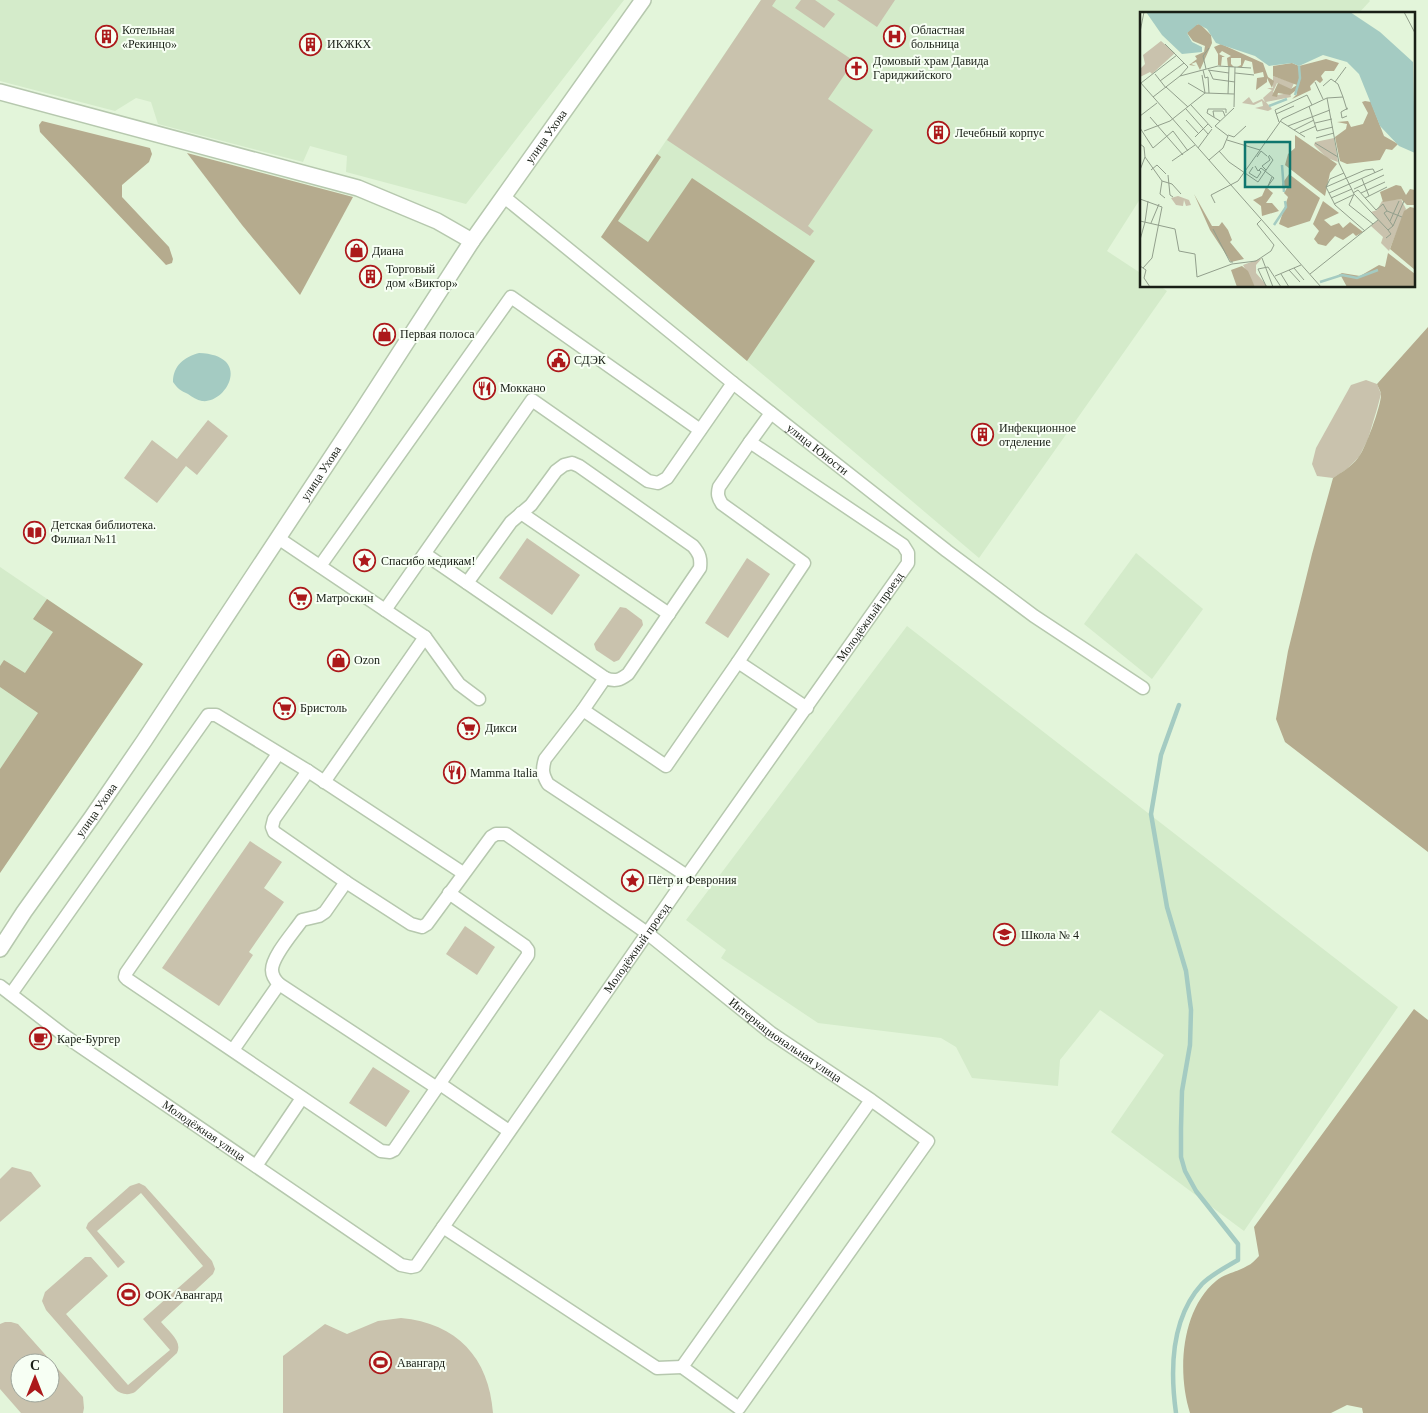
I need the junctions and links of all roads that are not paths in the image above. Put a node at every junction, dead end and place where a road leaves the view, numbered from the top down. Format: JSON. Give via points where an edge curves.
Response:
{"nodes":[{"id":1,"x":643,"y":0,"type":"edge"},
{"id":2,"x":0,"y":92,"type":"edge"},
{"id":3,"x":503,"y":196,"type":"junction"},
{"id":4,"x":472,"y":241,"type":"junction"},
{"id":5,"x":733,"y":383,"type":"junction"},
{"id":6,"x":771,"y":413,"type":"junction"},
{"id":7,"x":700,"y":430,"type":"junction"},
{"id":8,"x":750,"y":442,"type":"junction"},
{"id":9,"x":521,"y":513,"type":"junction"},
{"id":10,"x":278,"y":538,"type":"junction"},
{"id":11,"x":425,"y":554,"type":"junction"},
{"id":12,"x":320,"y":566,"type":"junction"},
{"id":13,"x":467,"y":583,"type":"junction"},
{"id":14,"x":385,"y":610,"type":"junction"},
{"id":15,"x":669,"y":614,"type":"junction"},
{"id":16,"x":425,"y":637,"type":"junction"},
{"id":17,"x":738,"y":662,"type":"junction"},
{"id":18,"x":605,"y":678,"type":"junction"},
{"id":19,"x":1143,"y":688,"type":"dead end"},
{"id":20,"x":479,"y":699,"type":"dead end"},
{"id":21,"x":807,"y":708,"type":"junction"},
{"id":22,"x":583,"y":710,"type":"junction"},
{"id":23,"x":278,"y":754,"type":"junction"},
{"id":24,"x":308,"y":771,"type":"junction"},
{"id":25,"x":324,"y":782,"type":"junction"},
{"id":26,"x":463,"y":874,"type":"junction"},
{"id":27,"x":687,"y":876,"type":"junction"},
{"id":28,"x":346,"y":882,"type":"junction"},
{"id":29,"x":449,"y":893,"type":"junction"},
{"id":30,"x":647,"y":933,"type":"junction"},
{"id":31,"x":0,"y":949,"type":"edge"},
{"id":32,"x":279,"y":984,"type":"junction"},
{"id":33,"x":0,"y":986,"type":"edge"},
{"id":34,"x":11,"y":994,"type":"junction"},
{"id":35,"x":232,"y":1050,"type":"junction"},
{"id":36,"x":439,"y":1086,"type":"junction"},
{"id":37,"x":302,"y":1098,"type":"junction"},
{"id":38,"x":871,"y":1100,"type":"junction"},
{"id":39,"x":509,"y":1130,"type":"junction"},
{"id":40,"x":256,"y":1166,"type":"junction"},
{"id":41,"x":444,"y":1227,"type":"junction"},
{"id":42,"x":411,"y":1267,"type":"joint"},
{"id":43,"x":682,"y":1367,"type":"junction"}],
"edges":[{"from":1,"to":3,"type":"street","name":"улица Ухова"},
{"from":2,"to":4,"type":"street","via":[[358,188],[437,221]]},
{"from":3,"to":4,"type":"street","name":"улица Ухова"},
{"from":3,"to":5,"type":"street","name":"улица Юности"},
{"from":4,"to":10,"type":"street","name":"улица Ухова"},
{"from":5,"to":6,"type":"street","name":"улица Юности"},
{"from":5,"to":7,"type":"street"},
{"from":6,"to":8,"type":"street"},
{"from":6,"to":19,"type":"street","name":"улица Юности","via":[[947,551],[1027,610]]},
{"from":7,"to":11,"type":"street","via":[[667,478],[658,483],[648,481],[532,400]]},
{"from":7,"to":12,"type":"street","via":[[511,297]]},
{"from":8,"to":17,"type":"street","via":[[719,487],[718,499],[804,562]]},
{"from":8,"to":21,"type":"street","name":"Молодёжный проезд","via":[[903,545],[908,553],[908,563]]},
{"from":9,"to":13,"type":"street"},
{"from":9,"to":15,"type":"street"},
{"from":9,"to":15,"type":"street","via":[[556,471],[572,463],[579,466],[699,553],[700,568]]},
{"from":10,"to":12,"type":"street"},
{"from":10,"to":31,"type":"street","name":"улица Ухова","via":[[88,824]]},
{"from":11,"to":13,"type":"street"},
{"from":11,"to":14,"type":"street"},
{"from":12,"to":14,"type":"street"},
{"from":13,"to":18,"type":"street"},
{"from":14,"to":16,"type":"street"},
{"from":15,"to":18,"type":"street","via":[[628,674],[613,681]]},
{"from":16,"to":20,"type":"street","via":[[459,684]]},
{"from":16,"to":25,"type":"street"},
{"from":17,"to":21,"type":"street"},
{"from":17,"to":22,"type":"street","via":[[666,766]]},
{"from":18,"to":22,"type":"street"},
{"from":21,"to":27,"type":"street","name":"Молодёжный проезд"},
{"from":22,"to":27,"type":"street","via":[[545,759],[542,767],[548,784]]},
{"from":23,"to":24,"type":"street"},
{"from":23,"to":34,"type":"street","via":[[216,715],[204,718]]},
{"from":23,"to":35,"type":"street","via":[[125,975],[126,980]]},
{"from":24,"to":25,"type":"street"},
{"from":24,"to":28,"type":"street","via":[[274,819],[272,827],[274,832]]},
{"from":25,"to":26,"type":"street"},
{"from":26,"to":29,"type":"street","name":"Интернациональная улица"},
{"from":26,"to":30,"type":"street","name":"Интернациональная улица","via":[[491,837],[506,834]]},
{"from":27,"to":30,"type":"street","name":"Молодёжный проезд"},
{"from":28,"to":29,"type":"street","name":"Интернациональная улица","via":[[422,927]]},
{"from":28,"to":32,"type":"street","via":[[326,912],[302,920],[274,960],[273,977]]},
{"from":29,"to":36,"type":"street","via":[[525,946],[528,955]]},
{"from":30,"to":38,"type":"street","name":"Интернациональная улица","via":[[771,1033]]},
{"from":30,"to":39,"type":"street","name":"Молодёжный проезд"},
{"from":32,"to":35,"type":"street"},
{"from":32,"to":36,"type":"street"},
{"from":33,"to":34,"type":"street","name":"Молодёжная улица"},
{"from":34,"to":40,"type":"street","name":"Молодёжная улица","via":[[65,1036]]},
{"from":35,"to":37,"type":"street"},
{"from":36,"to":37,"type":"street","via":[[394,1150],[386,1152],[380,1152]]},
{"from":36,"to":39,"type":"street"},
{"from":37,"to":40,"type":"street"},
{"from":38,"to":43,"type":"street"},
{"from":38,"to":43,"type":"street","name":"Интернациональная улица","via":[[928,1141],[739,1408]]},
{"from":39,"to":41,"type":"street","name":"Молодёжный проезд"},
{"from":40,"to":42,"type":"street","name":"Молодёжная улица","via":[[401,1264]]},
{"from":41,"to":42,"type":"street","name":"Молодёжный проезд","via":[[419,1263]]},
{"from":41,"to":43,"type":"street","via":[[657,1368]]}]}
